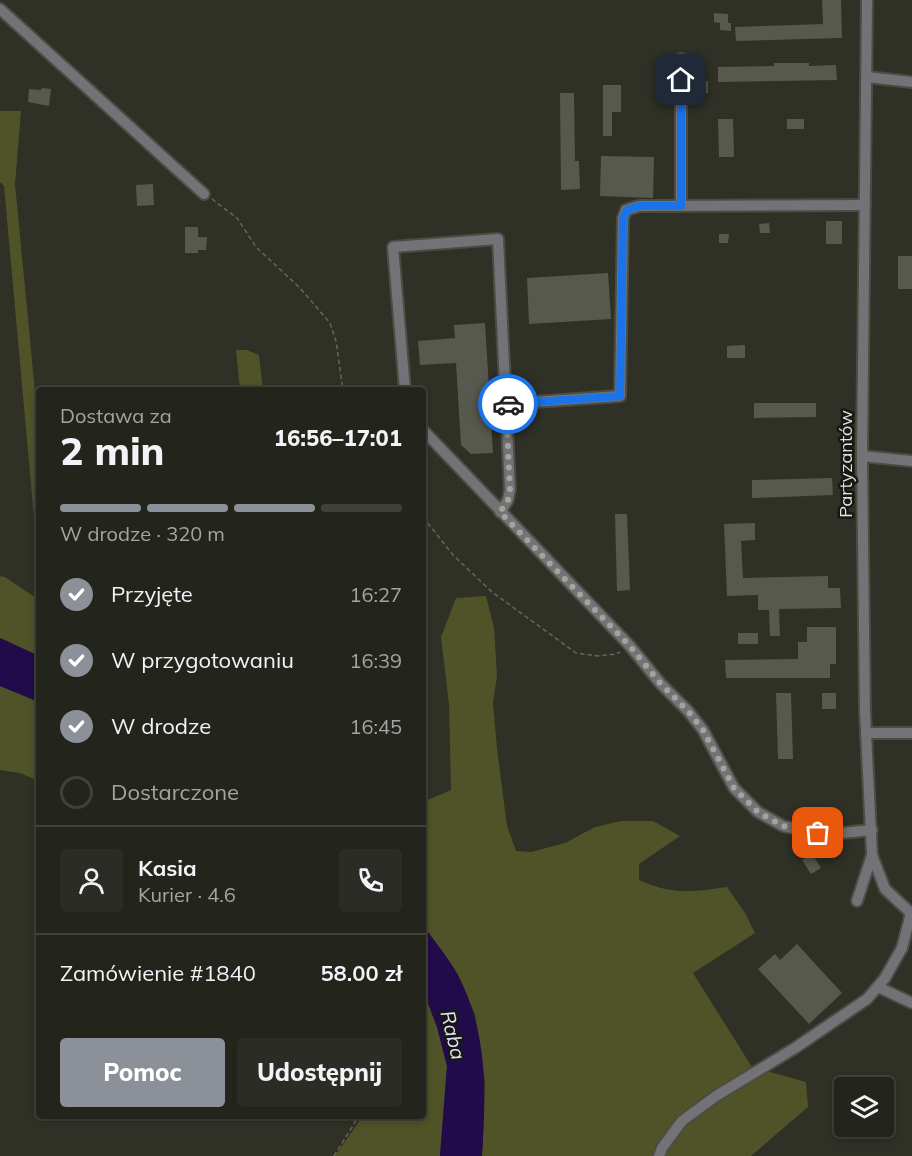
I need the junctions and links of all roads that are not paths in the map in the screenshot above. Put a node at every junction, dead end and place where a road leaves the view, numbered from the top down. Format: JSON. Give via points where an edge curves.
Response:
{"nodes":[{"id":1,"x":867,"y":0,"type":"edge"},
{"id":2,"x":0,"y":9,"type":"edge"},
{"id":3,"x":681,"y":59,"type":"dead end"},
{"id":4,"x":867,"y":77,"type":"junction"},
{"id":5,"x":912,"y":82,"type":"edge"},
{"id":6,"x":204,"y":194,"type":"road end"},
{"id":7,"x":865,"y":205,"type":"junction"},
{"id":8,"x":681,"y":206,"type":"junction"},
{"id":9,"x":405,"y":387,"type":"edge"},
{"id":10,"x":506,"y":405,"type":"junction"},
{"id":11,"x":426,"y":433,"type":"edge"},
{"id":12,"x":862,"y":456,"type":"junction"},
{"id":13,"x":912,"y":461,"type":"edge"},
{"id":14,"x":500,"y":512,"type":"junction"},
{"id":15,"x":866,"y":733,"type":"junction"},
{"id":16,"x":912,"y":733,"type":"edge"},
{"id":17,"x":872,"y":830,"type":"junction"},
{"id":18,"x":872,"y":855,"type":"junction"},
{"id":19,"x":857,"y":901,"type":"dead end"},
{"id":20,"x":912,"y":913,"type":"edge"},
{"id":21,"x":878,"y":987,"type":"junction"},
{"id":22,"x":912,"y":1003,"type":"edge"},
{"id":23,"x":659,"y":1156,"type":"edge"}],
"edges":[{"from":1,"to":4,"type":"street","name":"Partyzantów"},
{"from":2,"to":6,"type":"street"},
{"from":3,"to":8,"type":"street"},
{"from":4,"to":5,"type":"street"},
{"from":4,"to":7,"type":"street","name":"Partyzantów"},
{"from":7,"to":8,"type":"street"},
{"from":7,"to":12,"type":"street","name":"Partyzantów"},
{"from":8,"to":10,"type":"street","via":[[639,206],[627,210],[623,218],[620,396]]},
{"from":9,"to":10,"type":"street","via":[[393,247],[498,239]]},
{"from":10,"to":14,"type":"street","via":[[510,490]]},
{"from":11,"to":14,"type":"street"},
{"from":12,"to":13,"type":"street"},
{"from":12,"to":15,"type":"street","name":"Partyzantów"},
{"from":14,"to":17,"type":"street","via":[[693,717],[734,788],[758,812],[783,826],[805,831],[831,834]]},
{"from":15,"to":16,"type":"street"},
{"from":15,"to":17,"type":"street","name":"Partyzantów"},
{"from":17,"to":18,"type":"street","name":"Partyzantów"},
{"from":18,"to":19,"type":"street"},
{"from":18,"to":20,"type":"street","name":"Partyzantów","via":[[885,889]]},
{"from":20,"to":21,"type":"street","via":[[902,948]]},
{"from":21,"to":22,"type":"street"},
{"from":21,"to":23,"type":"street","via":[[867,999],[682,1121]]}]}
